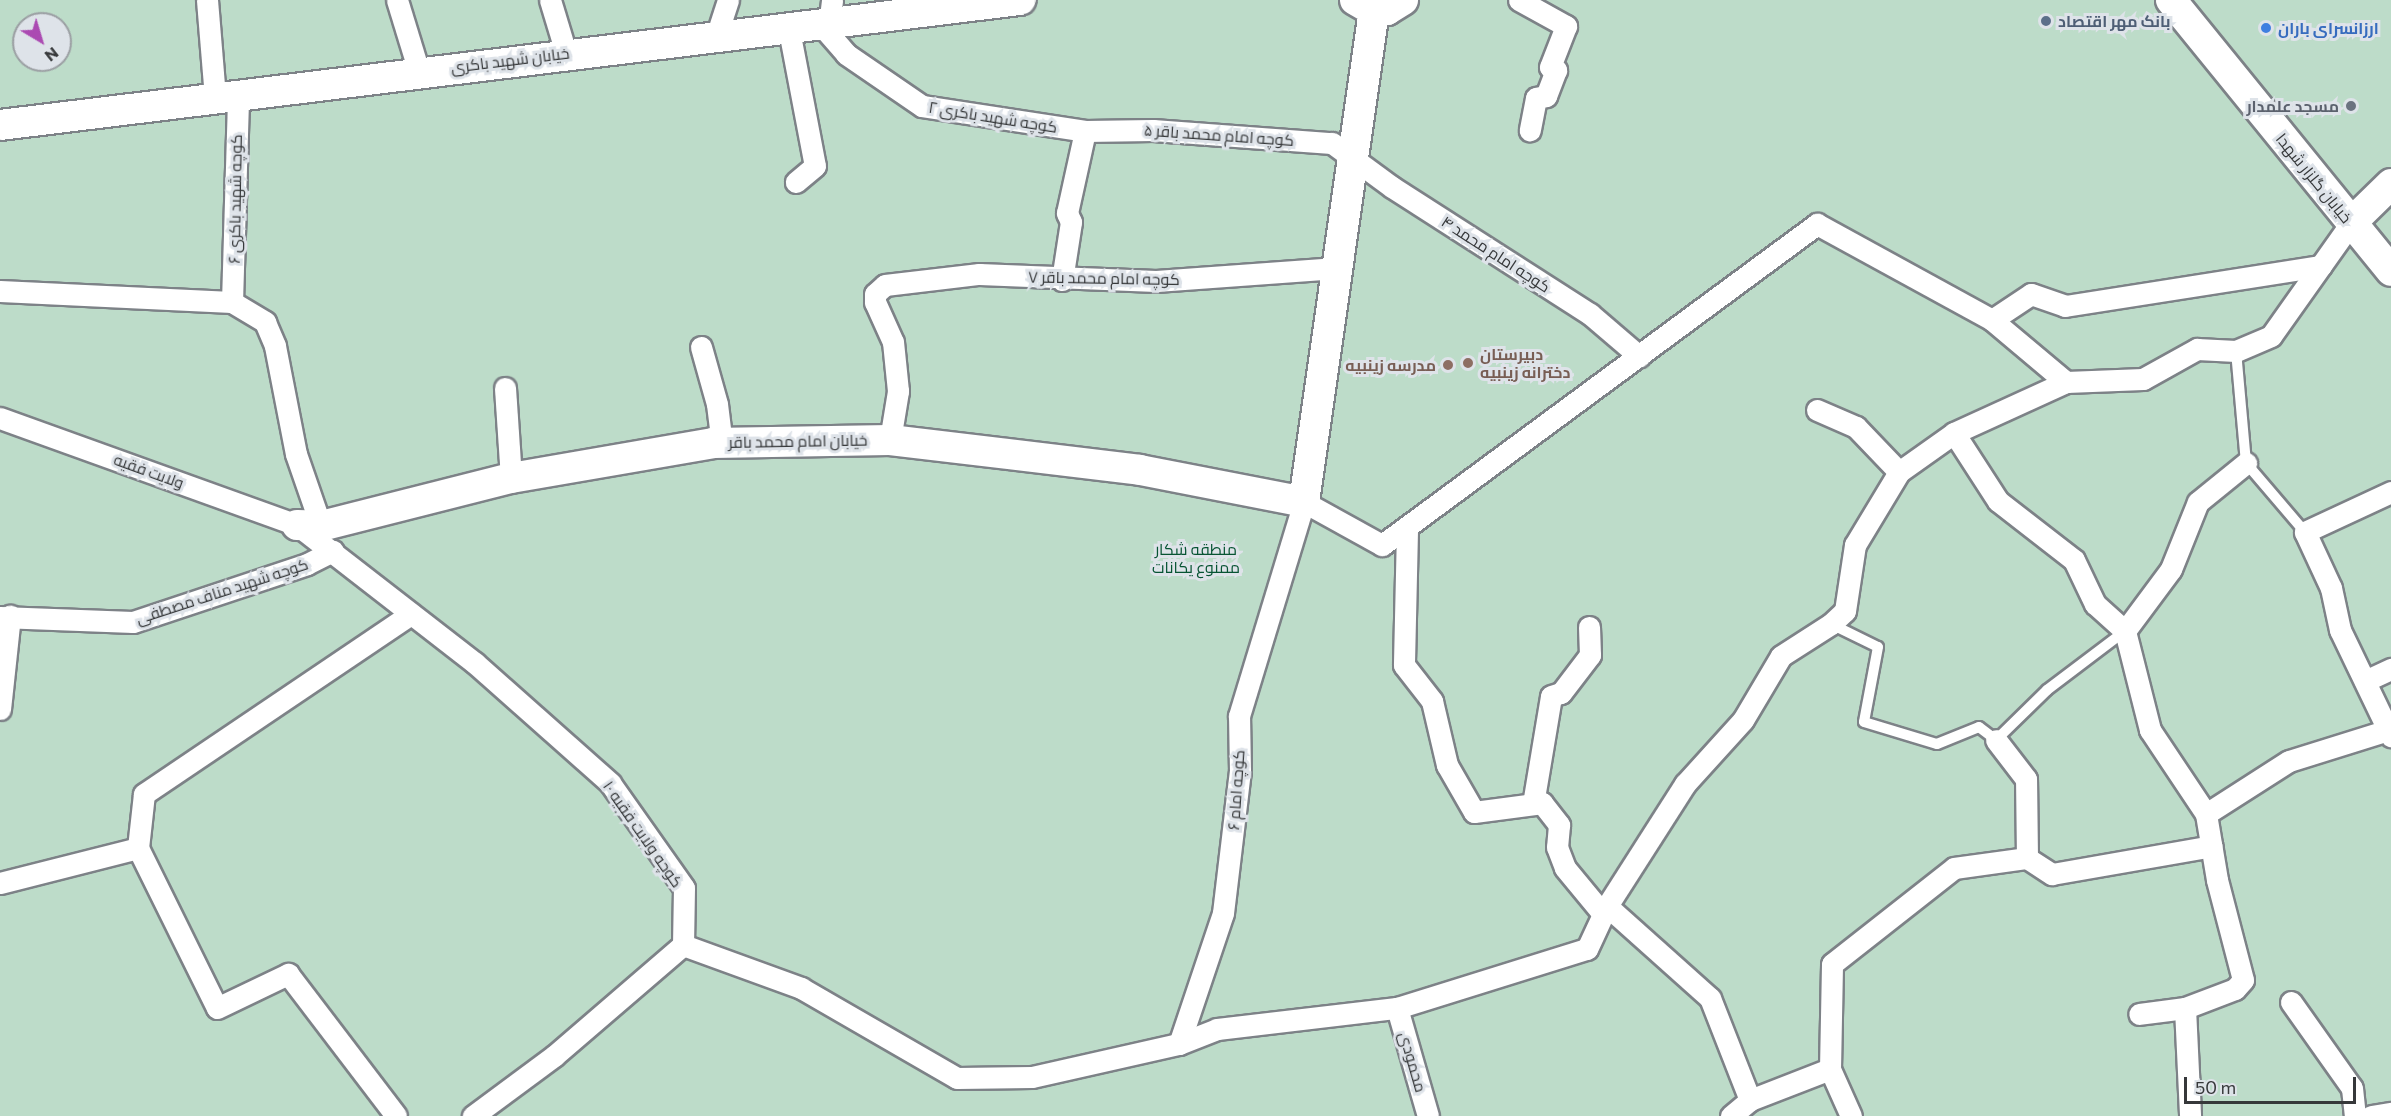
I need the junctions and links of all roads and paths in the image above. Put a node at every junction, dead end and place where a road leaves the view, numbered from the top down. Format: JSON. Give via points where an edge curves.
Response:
{"nodes":[{"id":1,"x":207,"y":0,"type":"edge"},
{"id":2,"x":397,"y":0,"type":"edge"},
{"id":3,"x":550,"y":0,"type":"edge"},
{"id":4,"x":728,"y":0,"type":"edge"},
{"id":5,"x":1020,"y":0,"type":"edge"},
{"id":6,"x":1402,"y":0,"type":"edge"},
{"id":7,"x":1519,"y":0,"type":"edge"},
{"id":8,"x":2170,"y":0,"type":"edge"},
{"id":9,"x":1365,"y":5,"type":"edge"},
{"id":10,"x":828,"y":17,"type":"edge"},
{"id":11,"x":789,"y":30,"type":"junction"},
{"id":12,"x":716,"y":37,"type":"junction"},
{"id":13,"x":566,"y":53,"type":"junction"},
{"id":14,"x":419,"y":72,"type":"junction"},
{"id":15,"x":227,"y":96,"type":"junction"},
{"id":16,"x":0,"y":125,"type":"edge"},
{"id":17,"x":1530,"y":130,"type":"dead end"},
{"id":18,"x":1085,"y":131,"type":"junction"},
{"id":19,"x":1350,"y":155,"type":"junction"},
{"id":20,"x":796,"y":182,"type":"dead end"},
{"id":21,"x":2391,"y":184,"type":"edge"},
{"id":22,"x":2351,"y":223,"type":"junction"},
{"id":23,"x":2321,"y":266,"type":"junction"},
{"id":24,"x":1337,"y":268,"type":"junction"},
{"id":25,"x":2391,"y":272,"type":"edge"},
{"id":26,"x":1062,"y":280,"type":"junction"},
{"id":27,"x":5,"y":292,"type":"edge"},
{"id":28,"x":232,"y":302,"type":"junction"},
{"id":29,"x":1992,"y":320,"type":"junction"},
{"id":30,"x":701,"y":346,"type":"dead end"},
{"id":31,"x":2236,"y":351,"type":"junction"},
{"id":32,"x":1639,"y":356,"type":"junction"},
{"id":33,"x":2066,"y":382,"type":"junction"},
{"id":34,"x":505,"y":387,"type":"dead end"},
{"id":35,"x":1817,"y":410,"type":"dead end"},
{"id":36,"x":0,"y":418,"type":"edge"},
{"id":37,"x":1954,"y":433,"type":"junction"},
{"id":38,"x":890,"y":440,"type":"junction"},
{"id":39,"x":722,"y":443,"type":"junction"},
{"id":40,"x":2246,"y":463,"type":"junction"},
{"id":41,"x":1899,"y":472,"type":"junction"},
{"id":42,"x":511,"y":478,"type":"junction"},
{"id":43,"x":2391,"y":492,"type":"edge"},
{"id":44,"x":1304,"y":502,"type":"junction"},
{"id":45,"x":1407,"y":530,"type":"junction"},
{"id":46,"x":2305,"y":531,"type":"junction"},
{"id":47,"x":317,"y":534,"type":"junction"},
{"id":48,"x":411,"y":614,"type":"junction"},
{"id":49,"x":5,"y":617,"type":"edge"},
{"id":50,"x":1831,"y":624,"type":"junction"},
{"id":51,"x":1589,"y":627,"type":"dead end"},
{"id":52,"x":2125,"y":631,"type":"junction"},
{"id":53,"x":2391,"y":669,"type":"edge"},
{"id":54,"x":2365,"y":681,"type":"junction"},
{"id":55,"x":0,"y":709,"type":"edge"},
{"id":56,"x":2390,"y":733,"type":"edge"},
{"id":57,"x":1996,"y":740,"type":"junction"},
{"id":58,"x":1533,"y":804,"type":"junction"},
{"id":59,"x":2206,"y":814,"type":"junction"},
{"id":60,"x":2212,"y":846,"type":"junction"},
{"id":61,"x":138,"y":848,"type":"junction"},
{"id":62,"x":2027,"y":858,"type":"junction"},
{"id":63,"x":0,"y":883,"type":"edge"},
{"id":64,"x":1605,"y":910,"type":"junction"},
{"id":65,"x":683,"y":945,"type":"junction"},
{"id":66,"x":2291,"y":1002,"type":"dead end"},
{"id":67,"x":1397,"y":1008,"type":"junction"},
{"id":68,"x":2186,"y":1008,"type":"junction"},
{"id":69,"x":2139,"y":1014,"type":"dead end"},
{"id":70,"x":1179,"y":1044,"type":"junction"},
{"id":71,"x":1830,"y":1069,"type":"junction"},
{"id":72,"x":1750,"y":1100,"type":"junction"},
{"id":73,"x":2391,"y":1113,"type":"edge"},
{"id":74,"x":396,"y":1116,"type":"edge"},
{"id":75,"x":473,"y":1116,"type":"edge"},
{"id":76,"x":1428,"y":1116,"type":"edge"},
{"id":77,"x":1731,"y":1116,"type":"edge"},
{"id":78,"x":1851,"y":1116,"type":"edge"},
{"id":79,"x":2190,"y":1116,"type":"edge"},
{"id":80,"x":2355,"y":1116,"type":"edge"},
{"id":81,"x":2371,"y":1116,"type":"edge"}],
"edges":[{"from":1,"to":15,"type":"street","name":"کوچه شهید باکری ۶"},
{"from":2,"to":14,"type":"street"},
{"from":3,"to":13,"type":"street"},
{"from":4,"to":12,"type":"street"},
{"from":5,"to":10,"type":"street","name":"خیابان شهید باکری"},
{"from":6,"to":9,"type":"street","via":[[1388,10]]},
{"from":7,"to":17,"type":"street","via":[[1566,26],[1550,67],[1556,70],[1546,96],[1536,98]]},
{"from":8,"to":22,"type":"street","name":"خیابان گلزار شهدا"},
{"from":9,"to":19,"type":"street"},
{"from":10,"to":11,"type":"street","name":"خیابان شهید باکری"},
{"from":10,"to":18,"type":"street","name":"کوچه شهید باکری ۲","via":[[846,54],[922,106]]},
{"from":11,"to":12,"type":"street","name":"خیابان شهید باکری"},
{"from":11,"to":20,"type":"street","via":[[815,166]]},
{"from":12,"to":13,"type":"street","name":"خیابان شهید باکری"},
{"from":13,"to":14,"type":"street","name":"خیابان شهید باکری"},
{"from":14,"to":15,"type":"street","name":"خیابان شهید باکری"},
{"from":15,"to":16,"type":"street","name":"خیابان شهید باکری"},
{"from":15,"to":28,"type":"street","name":"کوچه شهید باکری ۶"},
{"from":18,"to":19,"type":"street","name":"کوچه امام محمد باقر ۵","via":[[1153,130],[1303,140],[1332,143]]},
{"from":18,"to":26,"type":"street","via":[[1067,213],[1071,222]]},
{"from":19,"to":24,"type":"street"},
{"from":19,"to":32,"type":"street","name":"کوچه امام محمد ۴","via":[[1392,187],[1590,314]]},
{"from":21,"to":22,"type":"street"},
{"from":22,"to":23,"type":"street"},
{"from":22,"to":25,"type":"street","name":"خیابان گلزار شهدا"},
{"from":23,"to":29,"type":"street","via":[[2065,306],[2031,294]]},
{"from":23,"to":31,"type":"street","via":[[2271,336]]},
{"from":24,"to":26,"type":"street","name":"کوچه امام محمد باقر ۷","via":[[1156,281]]},
{"from":24,"to":44,"type":"street"},
{"from":26,"to":38,"type":"street","name":"کوچه امام محمد باقر ۷","via":[[979,274],[885,285],[875,294],[893,342],[898,391]]},
{"from":27,"to":28,"type":"street"},
{"from":28,"to":47,"type":"street","via":[[266,322],[275,346],[296,454]]},
{"from":29,"to":32,"type":"street","via":[[1818,224]]},
{"from":29,"to":33,"type":"street"},
{"from":30,"to":39,"type":"street","via":[[717,404]]},
{"from":31,"to":33,"type":"street","via":[[2197,350],[2144,379]]},
{"from":31,"to":40,"type":"lane"},
{"from":32,"to":45,"type":"street"},
{"from":33,"to":37,"type":"street"},
{"from":34,"to":42,"type":"street"},
{"from":35,"to":41,"type":"street","via":[[1856,427]]},
{"from":36,"to":47,"type":"street","name":"ولایت فقیه"},
{"from":37,"to":41,"type":"street"},
{"from":37,"to":52,"type":"street","via":[[1998,501],[2074,560],[2095,604]]},
{"from":38,"to":39,"type":"street","name":"خیابان امام محمد باقر"},
{"from":38,"to":44,"type":"street","name":"خیابان امام محمد باقر","via":[[1140,470]]},
{"from":39,"to":42,"type":"street","name":"خیابان امام محمد باقر"},
{"from":40,"to":46,"type":"lane"},
{"from":40,"to":52,"type":"street","via":[[2198,502],[2171,569]]},
{"from":41,"to":50,"type":"street","via":[[1855,545],[1845,610]]},
{"from":42,"to":47,"type":"street","name":"خیابان امام محمد باقر"},
{"from":43,"to":46,"type":"street"},
{"from":44,"to":45,"type":"street","via":[[1382,545]]},
{"from":44,"to":70,"type":"street","name":"کوچه امام ۶","via":[[1239,716],[1240,771],[1223,913]]},
{"from":45,"to":58,"type":"street","via":[[1404,665],[1432,701],[1447,765],[1474,812]]},
{"from":46,"to":54,"type":"street","via":[[2331,588],[2340,630]]},
{"from":47,"to":48,"type":"street","name":"کوچه ولایت فقیه ۱۰"},
{"from":47,"to":49,"type":"street","name":"کوچه شهید مناف مصطفی","via":[[307,564],[133,622]]},
{"from":48,"to":61,"type":"street","via":[[144,794]]},
{"from":48,"to":65,"type":"street","name":"کوچه ولایت فقیه ۱۰","via":[[475,663],[610,783],[684,888]]},
{"from":49,"to":55,"type":"street"},
{"from":50,"to":57,"type":"lane","via":[[1878,647],[1864,722],[1937,744],[1979,727]]},
{"from":50,"to":64,"type":"street","via":[[1781,656],[1743,720],[1685,784]]},
{"from":51,"to":58,"type":"street","via":[[1590,655],[1561,693],[1551,696]]},
{"from":52,"to":57,"type":"lane","via":[[2047,690]]},
{"from":52,"to":59,"type":"street","via":[[2150,730]]},
{"from":53,"to":54,"type":"street"},
{"from":54,"to":56,"type":"street"},
{"from":56,"to":59,"type":"street","via":[[2289,761]]},
{"from":57,"to":62,"type":"street","via":[[2026,779]]},
{"from":58,"to":64,"type":"street","via":[[1542,803],[1559,825],[1557,847],[1564,868]]},
{"from":59,"to":60,"type":"street"},
{"from":60,"to":62,"type":"street","via":[[2052,874]]},
{"from":60,"to":68,"type":"street","via":[[2243,980],[2235,989]]},
{"from":61,"to":63,"type":"street"},
{"from":61,"to":74,"type":"street","via":[[217,1008],[288,974]]},
{"from":62,"to":71,"type":"street","via":[[1954,868],[1832,964]]},
{"from":64,"to":67,"type":"street","via":[[1587,949]]},
{"from":64,"to":72,"type":"street","via":[[1710,998]]},
{"from":65,"to":70,"type":"street","via":[[801,988],[957,1078],[1032,1077]]},
{"from":65,"to":75,"type":"street","via":[[554,1056]]},
{"from":66,"to":80,"type":"street","via":[[2352,1088]]},
{"from":67,"to":70,"type":"street","via":[[1217,1029]]},
{"from":67,"to":76,"type":"street","name":"محمودی"},
{"from":68,"to":69,"type":"street"},
{"from":68,"to":79,"type":"street"},
{"from":71,"to":72,"type":"street"},
{"from":71,"to":78,"type":"street"},
{"from":72,"to":77,"type":"street"},
{"from":73,"to":81,"type":"street"}]}
